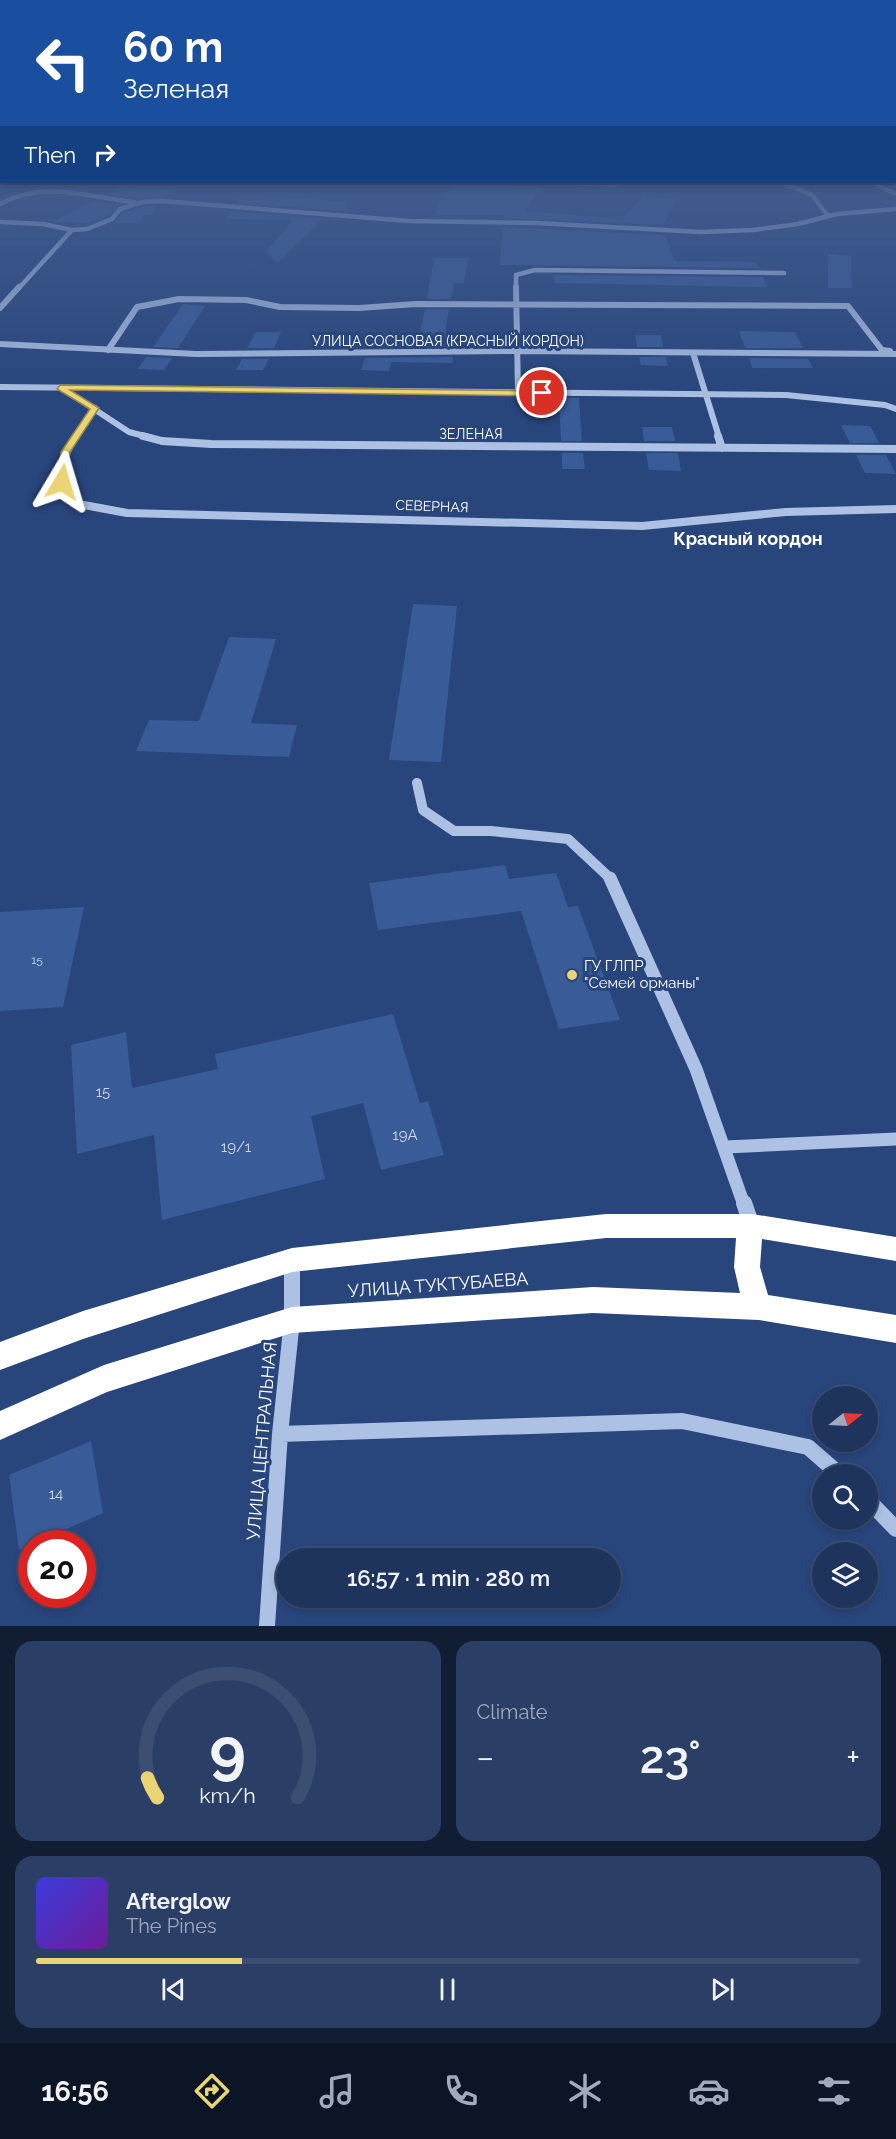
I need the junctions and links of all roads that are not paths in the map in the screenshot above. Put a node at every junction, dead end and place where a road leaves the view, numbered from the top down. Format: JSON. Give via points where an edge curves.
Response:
{"nodes":[{"id":1,"x":54,"y":250,"type":"edge"},
{"id":2,"x":784,"y":273,"type":"dead end"},
{"id":3,"x":515,"y":306,"type":"junction"},
{"id":4,"x":0,"y":308,"type":"edge"},
{"id":5,"x":0,"y":344,"type":"edge"},
{"id":6,"x":108,"y":350,"type":"junction"},
{"id":7,"x":519,"y":351,"type":"junction"},
{"id":8,"x":693,"y":353,"type":"junction"},
{"id":9,"x":896,"y":353,"type":"edge"},
{"id":10,"x":0,"y":387,"type":"edge"},
{"id":11,"x":60,"y":387,"type":"junction"},
{"id":12,"x":518,"y":393,"type":"junction"},
{"id":13,"x":704,"y":394,"type":"junction"},
{"id":14,"x":95,"y":408,"type":"junction"},
{"id":15,"x":896,"y":409,"type":"edge"},
{"id":16,"x":722,"y":448,"type":"junction"},
{"id":17,"x":896,"y":449,"type":"edge"},
{"id":18,"x":896,"y":509,"type":"edge"},
{"id":19,"x":417,"y":783,"type":"dead end"},
{"id":20,"x":896,"y":1139,"type":"edge"},
{"id":21,"x":725,"y":1148,"type":"junction"},
{"id":22,"x":752,"y":1226,"type":"junction"},
{"id":23,"x":896,"y":1249,"type":"edge"},
{"id":24,"x":292,"y":1260,"type":"junction"},
{"id":25,"x":759,"y":1306,"type":"junction"},
{"id":26,"x":292,"y":1320,"type":"junction"},
{"id":27,"x":896,"y":1329,"type":"edge"},
{"id":28,"x":0,"y":1356,"type":"edge"},
{"id":29,"x":0,"y":1426,"type":"edge"},
{"id":30,"x":280,"y":1434,"type":"junction"},
{"id":31,"x":828,"y":1464,"type":"edge"},
{"id":32,"x":878,"y":1510,"type":"edge"},
{"id":33,"x":896,"y":1529,"type":"edge"},
{"id":34,"x":267,"y":1626,"type":"edge"}],
"edges":[{"from":1,"to":4,"type":"street"},
{"from":2,"to":3,"type":"street","via":[[535,270],[516,275]]},
{"from":3,"to":6,"type":"street","via":[[280,308],[246,300],[179,299],[137,307]]},
{"from":3,"to":7,"type":"street"},
{"from":3,"to":9,"type":"street","via":[[848,306],[882,350]]},
{"from":5,"to":6,"type":"street","name":"УЛИЦА СОСНОВАЯ (КРАСНЫЙ КОРДОН)"},
{"from":6,"to":7,"type":"street","name":"УЛИЦА СОСНОВАЯ (КРАСНЫЙ КОРДОН)","via":[[196,354]]},
{"from":7,"to":8,"type":"street","name":"УЛИЦА СОСНОВАЯ (КРАСНЫЙ КОРДОН)"},
{"from":7,"to":12,"type":"street"},
{"from":8,"to":9,"type":"street","name":"УЛИЦА СОСНОВАЯ (КРАСНЫЙ КОРДОН)"},
{"from":8,"to":13,"type":"street"},
{"from":10,"to":11,"type":"street"},
{"from":11,"to":12,"type":"street"},
{"from":11,"to":14,"type":"street","name":"ЗЕЛЕНАЯ"},
{"from":12,"to":13,"type":"street"},
{"from":13,"to":15,"type":"street","via":[[786,395]]},
{"from":13,"to":16,"type":"street"},
{"from":14,"to":16,"type":"street","name":"ЗЕЛЕНАЯ","via":[[129,432],[162,441]]},
{"from":14,"to":18,"type":"street","name":"СЕВЕРНАЯ","via":[[65,452],[62,482],[73,503],[127,513],[642,526],[786,512]]},
{"from":16,"to":17,"type":"street","name":"ЗЕЛЕНАЯ"},
{"from":19,"to":21,"type":"street","via":[[423,810],[454,831],[568,839],[612,880],[696,1069]]},
{"from":20,"to":21,"type":"street"},
{"from":21,"to":22,"type":"street"},
{"from":22,"to":23,"type":"highway"},
{"from":22,"to":24,"type":"highway","via":[[606,1226]]},
{"from":22,"to":25,"type":"highway","via":[[745,1254]]},
{"from":24,"to":26,"type":"street","name":"УЛИЦА ЦЕНТРАЛЬНАЯ"},
{"from":24,"to":28,"type":"highway","via":[[83,1325]]},
{"from":25,"to":26,"type":"highway","name":"УЛИЦА ТУКТУБАЕВА","via":[[592,1300]]},
{"from":25,"to":27,"type":"highway","name":"УЛИЦА ТУКТУБАЕВА"},
{"from":26,"to":29,"type":"highway","name":"УЛИЦА ТУКТУБАЕВА","via":[[104,1379]]},
{"from":26,"to":30,"type":"street","name":"УЛИЦА ЦЕНТРАЛЬНАЯ"},
{"from":30,"to":31,"type":"street","via":[[682,1421],[808,1447]]},
{"from":30,"to":34,"type":"street","name":"УЛИЦА ЦЕНТРАЛЬНАЯ"},
{"from":32,"to":33,"type":"street"}]}
